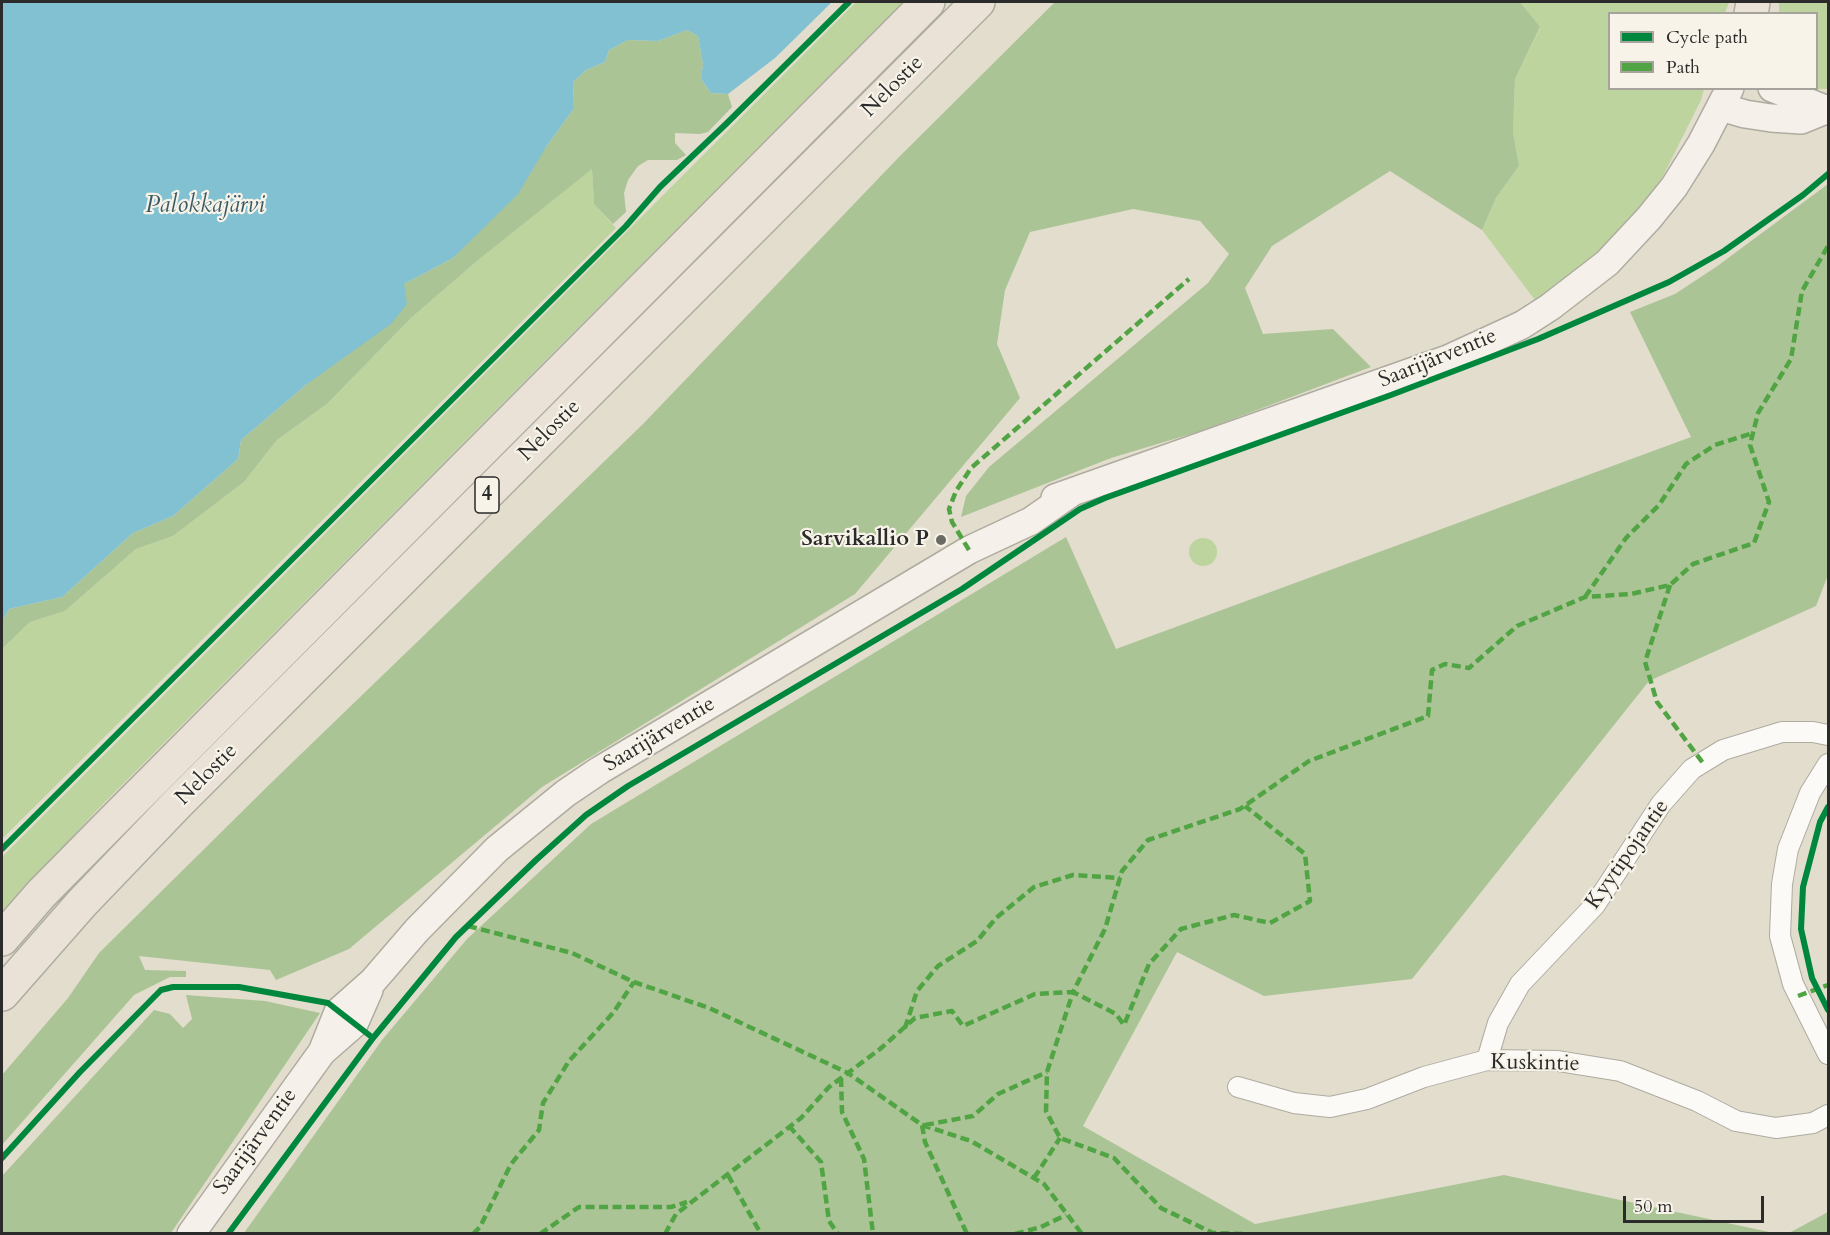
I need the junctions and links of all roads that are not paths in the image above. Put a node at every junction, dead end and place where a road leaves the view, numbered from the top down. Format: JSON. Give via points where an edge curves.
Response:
{"nodes":[{"id":1,"x":928,"y":2,"type":"edge"},
{"id":2,"x":978,"y":2,"type":"edge"},
{"id":3,"x":1777,"y":90,"type":"edge"},
{"id":4,"x":1726,"y":98,"type":"edge"},
{"id":5,"x":1827,"y":109,"type":"edge"},
{"id":6,"x":1828,"y":735,"type":"edge"},
{"id":7,"x":1828,"y":764,"type":"edge"},
{"id":8,"x":2,"y":939,"type":"edge"},
{"id":9,"x":2,"y":994,"type":"edge"},
{"id":10,"x":1828,"y":1054,"type":"edge"},
{"id":11,"x":1487,"y":1060,"type":"junction"},
{"id":12,"x":1238,"y":1087,"type":"dead end"},
{"id":13,"x":1828,"y":1115,"type":"edge"},
{"id":14,"x":191,"y":1233,"type":"edge"}],
"edges":[{"from":1,"to":8,"type":"highway","name":"Nelostie","number":"4","via":[[113,821]]},
{"from":2,"to":9,"type":"highway","name":"Nelostie","number":"4","via":[[177,804]]},
{"from":3,"to":5,"type":"main road","name":"Saarijärventie"},
{"from":4,"to":5,"type":"main road","name":"Saarijärventie","via":[[1771,118],[1801,120]]},
{"from":4,"to":14,"type":"main road","name":"Saarijärventie","via":[[1674,187],[1628,242],[1584,282],[1522,325],[1448,359],[1071,493],[1031,521],[987,540],[566,793],[497,849],[373,981],[354,1024],[322,1052]]},
{"from":6,"to":11,"type":"street","name":"Kyytipojantie","via":[[1782,732],[1724,750],[1692,769],[1661,804],[1595,906],[1520,984],[1498,1023]]},
{"from":7,"to":10,"type":"street","via":[[1810,793],[1788,849],[1780,936],[1793,984]]},
{"from":11,"to":12,"type":"street","name":"Kuskintie","via":[[1330,1107],[1294,1103]]},
{"from":11,"to":13,"type":"street","name":"Kuskintie","via":[[1558,1061],[1620,1071],[1736,1121],[1776,1128],[1813,1123]]}]}
